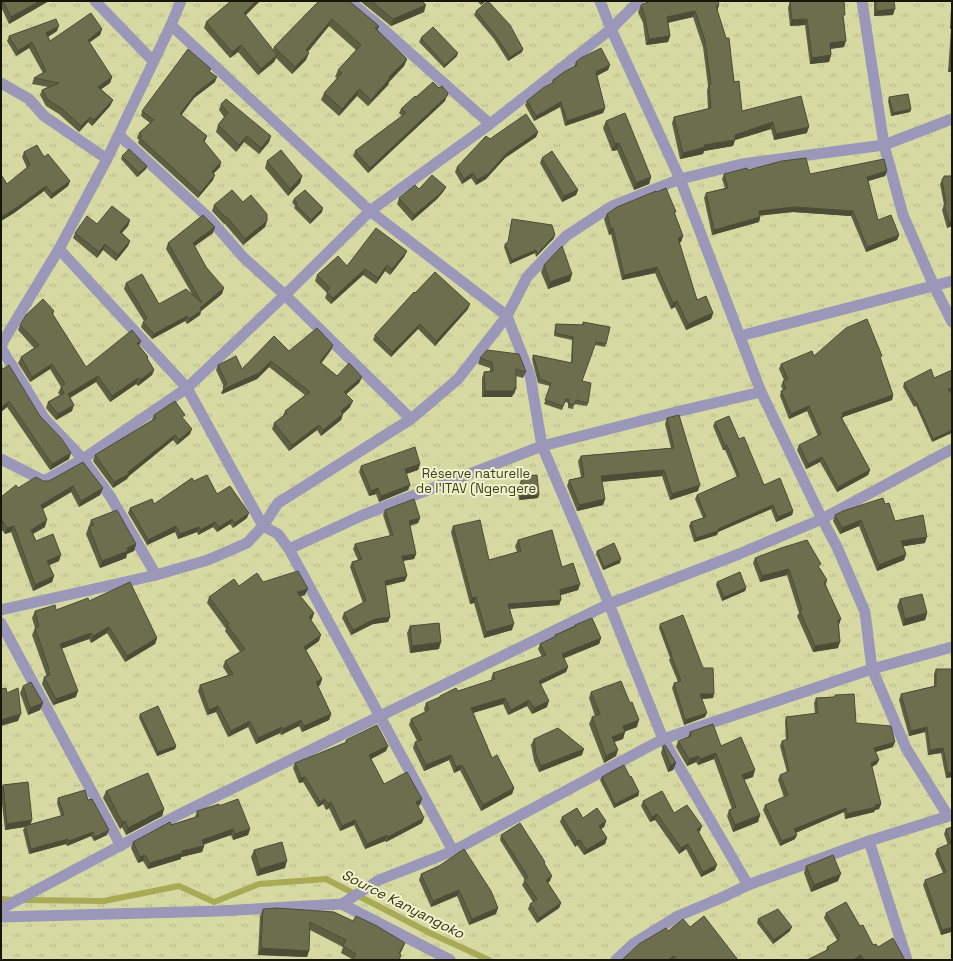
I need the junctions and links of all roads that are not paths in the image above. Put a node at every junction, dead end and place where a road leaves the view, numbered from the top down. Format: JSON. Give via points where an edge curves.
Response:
{"nodes":[{"id":1,"x":96,"y":1,"type":"edge"},
{"id":2,"x":181,"y":1,"type":"edge"},
{"id":3,"x":348,"y":1,"type":"edge"},
{"id":4,"x":600,"y":1,"type":"edge"},
{"id":5,"x":639,"y":1,"type":"edge"},
{"id":6,"x":862,"y":1,"type":"edge"},
{"id":7,"x":171,"y":25,"type":"junction"},
{"id":8,"x":611,"y":29,"type":"junction"},
{"id":9,"x":153,"y":61,"type":"junction"},
{"id":10,"x":1,"y":83,"type":"edge"},
{"id":11,"x":952,"y":119,"type":"edge"},
{"id":12,"x":490,"y":124,"type":"junction"},
{"id":13,"x":119,"y":135,"type":"junction"},
{"id":14,"x":884,"y":145,"type":"junction"},
{"id":15,"x":107,"y":159,"type":"junction"},
{"id":16,"x":680,"y":179,"type":"junction"},
{"id":17,"x":370,"y":210,"type":"junction"},
{"id":18,"x":59,"y":249,"type":"junction"},
{"id":19,"x":952,"y":281,"type":"edge"},
{"id":20,"x":934,"y":286,"type":"junction"},
{"id":21,"x":285,"y":295,"type":"junction"},
{"id":22,"x":506,"y":316,"type":"junction"},
{"id":23,"x":952,"y":322,"type":"edge"},
{"id":24,"x":740,"y":336,"type":"junction"},
{"id":25,"x":1,"y":346,"type":"edge"},
{"id":26,"x":187,"y":388,"type":"junction"},
{"id":27,"x":761,"y":392,"type":"junction"},
{"id":28,"x":411,"y":420,"type":"junction"},
{"id":29,"x":542,"y":446,"type":"junction"},
{"id":30,"x":952,"y":448,"type":"edge"},
{"id":31,"x":1,"y":459,"type":"edge"},
{"id":32,"x":83,"y":459,"type":"junction"},
{"id":33,"x":822,"y":519,"type":"junction"},
{"id":34,"x":263,"y":526,"type":"junction"},
{"id":35,"x":289,"y":549,"type":"junction"},
{"id":36,"x":156,"y":575,"type":"junction"},
{"id":37,"x":609,"y":604,"type":"junction"},
{"id":38,"x":1,"y":610,"type":"edge"},
{"id":39,"x":1,"y":623,"type":"edge"},
{"id":40,"x":952,"y":647,"type":"edge"},
{"id":41,"x":872,"y":669,"type":"junction"},
{"id":42,"x":380,"y":716,"type":"junction"},
{"id":43,"x":663,"y":739,"type":"junction"},
{"id":44,"x":950,"y":816,"type":"edge"},
{"id":45,"x":869,"y":841,"type":"junction"},
{"id":46,"x":121,"y":846,"type":"junction"},
{"id":47,"x":453,"y":851,"type":"junction"},
{"id":48,"x":748,"y":885,"type":"junction"},
{"id":49,"x":342,"y":904,"type":"junction"},
{"id":50,"x":1,"y":909,"type":"edge"},
{"id":51,"x":1,"y":916,"type":"edge"},
{"id":52,"x":450,"y":960,"type":"edge"},
{"id":53,"x":616,"y":960,"type":"edge"},
{"id":54,"x":907,"y":960,"type":"edge"}],
"edges":[{"from":1,"to":9,"type":"street"},
{"from":2,"to":7,"type":"street"},
{"from":3,"to":12,"type":"street"},
{"from":4,"to":8,"type":"street"},
{"from":5,"to":8,"type":"street"},
{"from":6,"to":14,"type":"street"},
{"from":7,"to":9,"type":"street"},
{"from":7,"to":17,"type":"street"},
{"from":8,"to":12,"type":"street"},
{"from":8,"to":16,"type":"street"},
{"from":9,"to":13,"type":"street"},
{"from":10,"to":15,"type":"street","via":[[29,99],[44,116]]},
{"from":11,"to":14,"type":"street"},
{"from":12,"to":17,"type":"street"},
{"from":13,"to":15,"type":"street"},
{"from":13,"to":21,"type":"street","via":[[209,218],[244,258]]},
{"from":14,"to":16,"type":"street","via":[[742,164]]},
{"from":14,"to":20,"type":"street","via":[[903,214]]},
{"from":15,"to":18,"type":"street"},
{"from":16,"to":22,"type":"street","via":[[612,206],[566,236],[527,277]]},
{"from":16,"to":24,"type":"street"},
{"from":17,"to":21,"type":"street"},
{"from":17,"to":22,"type":"street"},
{"from":18,"to":25,"type":"street"},
{"from":18,"to":26,"type":"street"},
{"from":19,"to":20,"type":"street"},
{"from":20,"to":23,"type":"street"},
{"from":20,"to":24,"type":"street"},
{"from":21,"to":26,"type":"street"},
{"from":21,"to":28,"type":"street"},
{"from":22,"to":28,"type":"street","via":[[458,379]]},
{"from":22,"to":29,"type":"street","via":[[530,375]]},
{"from":24,"to":27,"type":"street"},
{"from":25,"to":32,"type":"street","via":[[44,418]]},
{"from":26,"to":32,"type":"street"},
{"from":26,"to":34,"type":"street"},
{"from":27,"to":29,"type":"street"},
{"from":27,"to":33,"type":"street"},
{"from":28,"to":34,"type":"street","via":[[278,503]]},
{"from":29,"to":35,"type":"street","via":[[363,514]]},
{"from":29,"to":37,"type":"street"},
{"from":30,"to":33,"type":"street"},
{"from":31,"to":32,"type":"street","via":[[44,480]]},
{"from":32,"to":36,"type":"street","via":[[110,496]]},
{"from":33,"to":37,"type":"street"},
{"from":33,"to":41,"type":"street","via":[[837,546],[865,612]]},
{"from":34,"to":35,"type":"street","via":[[278,534]]},
{"from":34,"to":36,"type":"street","via":[[247,543],[208,560]]},
{"from":35,"to":42,"type":"street"},
{"from":36,"to":38,"type":"street"},
{"from":37,"to":42,"type":"street"},
{"from":37,"to":43,"type":"street"},
{"from":39,"to":46,"type":"street"},
{"from":40,"to":41,"type":"street"},
{"from":41,"to":43,"type":"street"},
{"from":41,"to":44,"type":"street","via":[[906,748]]},
{"from":42,"to":46,"type":"street","via":[[180,814]]},
{"from":42,"to":47,"type":"street"},
{"from":43,"to":47,"type":"street"},
{"from":43,"to":48,"type":"street"},
{"from":44,"to":45,"type":"street"},
{"from":45,"to":48,"type":"street"},
{"from":45,"to":54,"type":"street"},
{"from":46,"to":50,"type":"street"},
{"from":47,"to":49,"type":"street","via":[[379,880]]},
{"from":48,"to":53,"type":"street","via":[[678,916],[633,944]]},
{"from":49,"to":51,"type":"street","via":[[219,911]]},
{"from":49,"to":52,"type":"street"}]}
